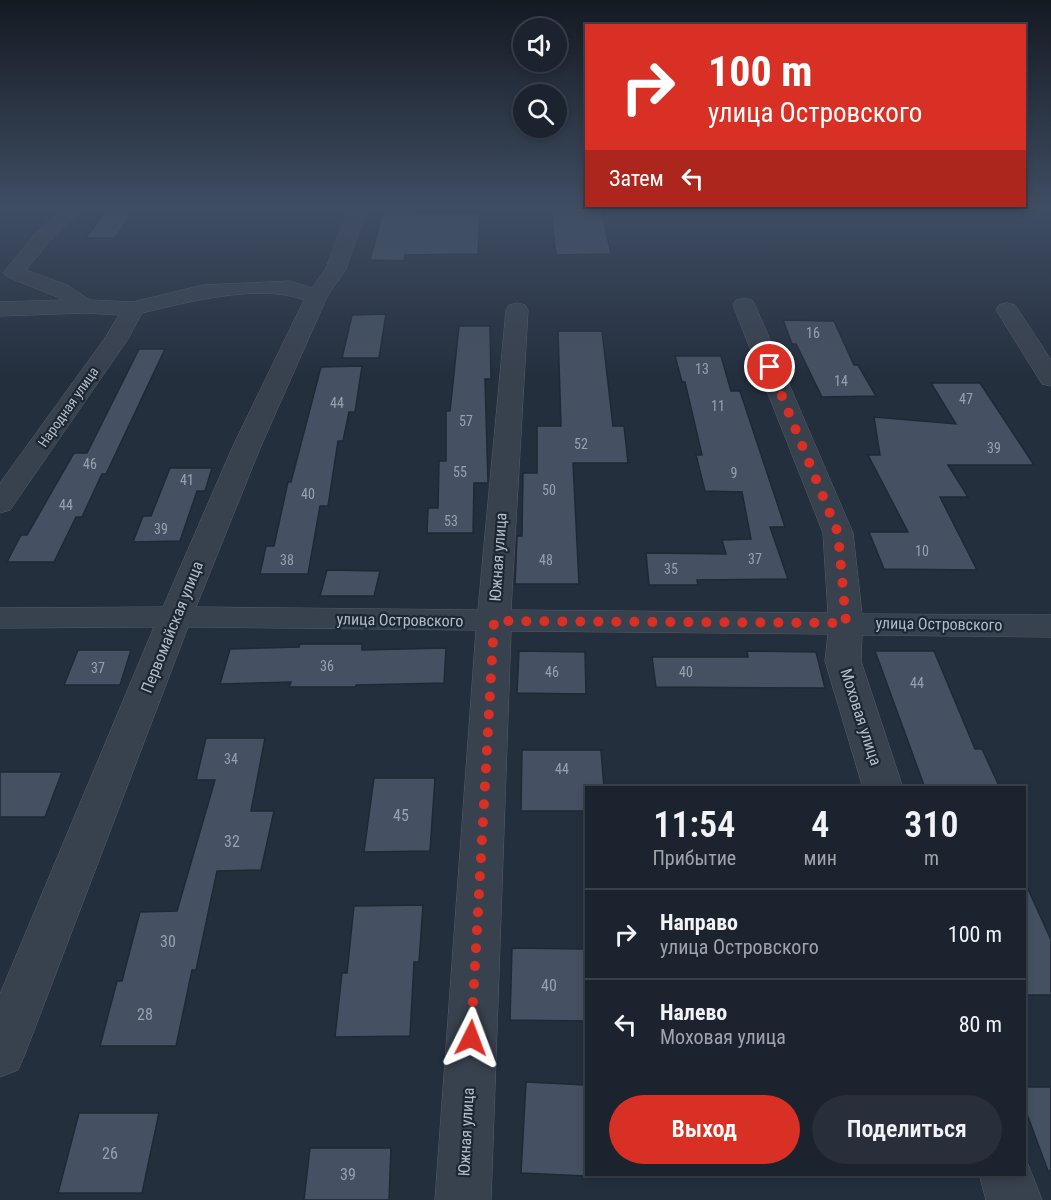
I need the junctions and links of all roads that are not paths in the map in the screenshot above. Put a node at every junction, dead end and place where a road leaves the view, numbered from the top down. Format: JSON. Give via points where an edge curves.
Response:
{"nodes":[{"id":1,"x":20,"y":264,"type":"edge"},
{"id":2,"x":337,"y":264,"type":"edge"},
{"id":3,"x":316,"y":297,"type":"junction"},
{"id":4,"x":744,"y":305,"type":"dead end"},
{"id":5,"x":84,"y":306,"type":"junction"},
{"id":6,"x":0,"y":309,"type":"edge"},
{"id":7,"x":133,"y":309,"type":"junction"},
{"id":8,"x":517,"y":310,"type":"dead end"},
{"id":9,"x":1007,"y":310,"type":"dead end"},
{"id":10,"x":1051,"y":379,"type":"edge"},
{"id":11,"x":0,"y":504,"type":"edge"},
{"id":12,"x":175,"y":617,"type":"junction"},
{"id":13,"x":0,"y":618,"type":"edge"},
{"id":14,"x":494,"y":621,"type":"junction"},
{"id":15,"x":846,"y":623,"type":"junction"},
{"id":16,"x":1051,"y":626,"type":"edge"},
{"id":17,"x":882,"y":786,"type":"edge"},
{"id":18,"x":0,"y":1054,"type":"edge"},
{"id":19,"x":1007,"y":1176,"type":"edge"},
{"id":20,"x":463,"y":1200,"type":"edge"},
{"id":21,"x":1014,"y":1200,"type":"edge"}],
"edges":[{"from":1,"to":5,"type":"street","via":[[13,273],[43,280]]},
{"from":2,"to":3,"type":"street","name":"Первомайская улица"},
{"from":3,"to":7,"type":"street","via":[[289,286],[203,291]]},
{"from":3,"to":12,"type":"street","name":"Первомайская улица","via":[[247,446]]},
{"from":4,"to":15,"type":"street","name":"Моховая улица","via":[[838,533]]},
{"from":5,"to":6,"type":"street"},
{"from":5,"to":7,"type":"street"},
{"from":7,"to":11,"type":"street","name":"Народная улица"},
{"from":8,"to":14,"type":"street","name":"Южная улица"},
{"from":9,"to":10,"type":"street"},
{"from":12,"to":13,"type":"street","name":"улица Островского"},
{"from":12,"to":14,"type":"street","name":"улица Островского"},
{"from":12,"to":18,"type":"street","name":"Первомайская улица"},
{"from":14,"to":15,"type":"street","name":"улица Островского"},
{"from":14,"to":20,"type":"street","name":"Южная улица"},
{"from":15,"to":16,"type":"street","name":"улица Островского"},
{"from":15,"to":17,"type":"street","name":"Моховая улица","via":[[843,661]]},
{"from":19,"to":21,"type":"street"}]}
